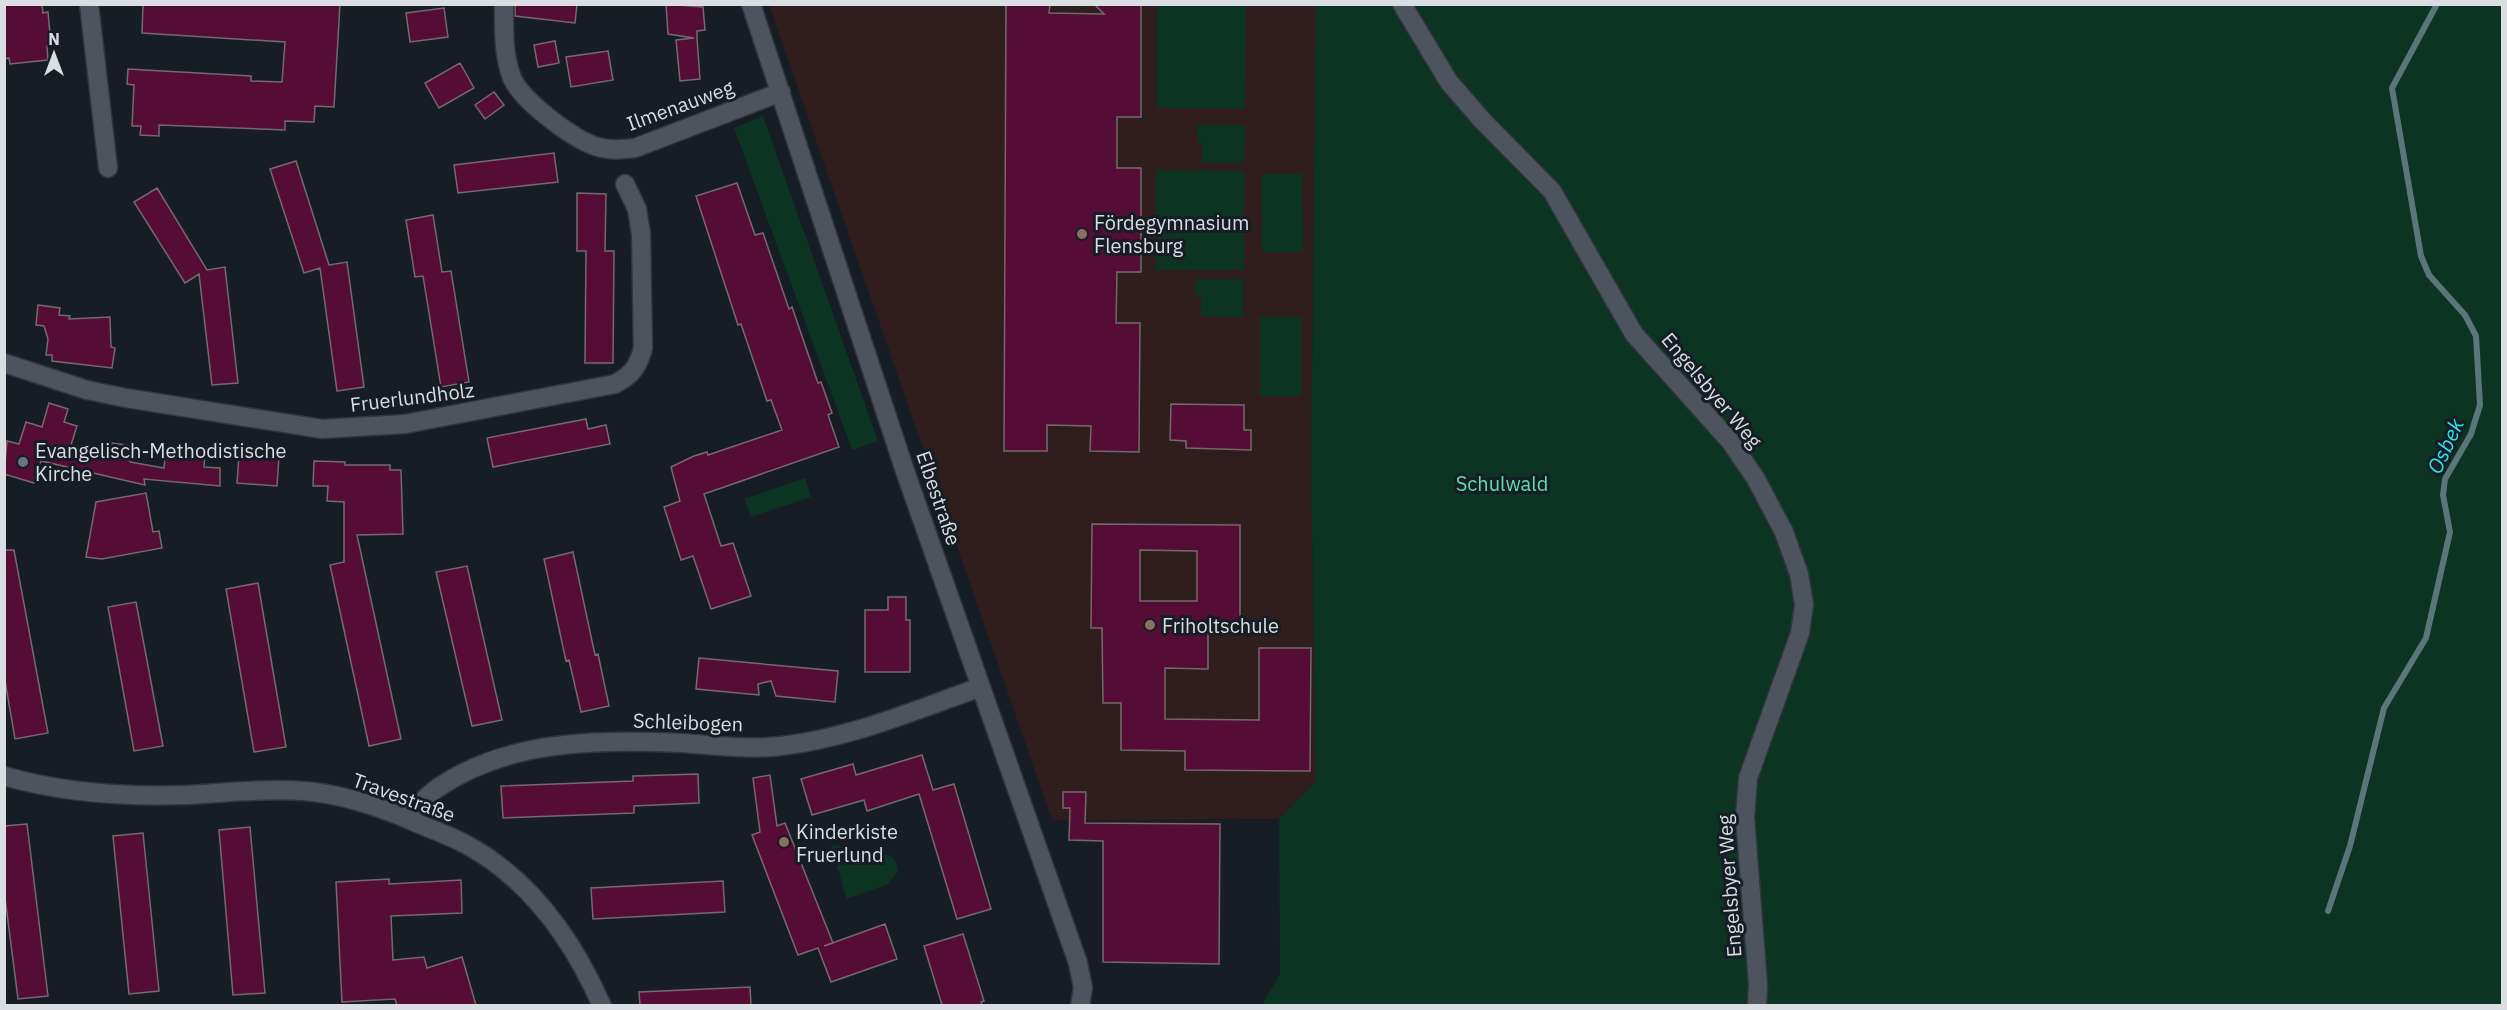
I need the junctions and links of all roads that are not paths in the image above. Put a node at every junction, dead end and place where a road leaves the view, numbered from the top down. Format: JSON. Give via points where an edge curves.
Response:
{"nodes":[{"id":1,"x":89,"y":4,"type":"edge"},
{"id":2,"x":504,"y":4,"type":"edge"},
{"id":3,"x":751,"y":4,"type":"edge"},
{"id":4,"x":1402,"y":4,"type":"edge"},
{"id":5,"x":781,"y":92,"type":"junction"},
{"id":6,"x":108,"y":168,"type":"dead end"},
{"id":7,"x":625,"y":184,"type":"dead end"},
{"id":8,"x":4,"y":363,"type":"edge"},
{"id":9,"x":981,"y":687,"type":"junction"},
{"id":10,"x":4,"y":776,"type":"edge"},
{"id":11,"x":405,"y":818,"type":"junction"},
{"id":12,"x":602,"y":1005,"type":"edge"},
{"id":13,"x":1080,"y":1005,"type":"edge"},
{"id":14,"x":1756,"y":1005,"type":"edge"}],
"edges":[{"from":1,"to":6,"type":"street"},
{"from":2,"to":5,"type":"street","name":"Ilmenauweg","via":[[506,60],[513,81],[525,99],[596,147],[635,148]]},
{"from":3,"to":5,"type":"street","name":"Elbestraße"},
{"from":4,"to":14,"type":"street","name":"Engelsbyer Weg","via":[[1449,82],[1551,191],[1634,334],[1730,441],[1784,532],[1799,574],[1804,605],[1800,633],[1748,778],[1745,817],[1758,984]]},
{"from":5,"to":9,"type":"street","name":"Elbestraße","via":[[905,471]]},
{"from":7,"to":8,"type":"street","name":"Fruerlundholz","via":[[637,209],[641,234],[643,348],[639,364],[630,376],[615,384],[405,424],[322,429],[87,390]]},
{"from":9,"to":11,"type":"street","name":"Schleibogen","via":[[819,741],[760,747],[619,742],[572,744],[520,753],[477,765],[438,788]]},
{"from":9,"to":13,"type":"street","name":"Elbestraße","via":[[1078,963],[1083,988]]},
{"from":10,"to":11,"type":"street","name":"Travestraße","via":[[36,785],[108,794],[304,791],[362,801]]},
{"from":11,"to":12,"type":"street","name":"Travestraße","via":[[466,844],[536,899],[568,940]]}]}
